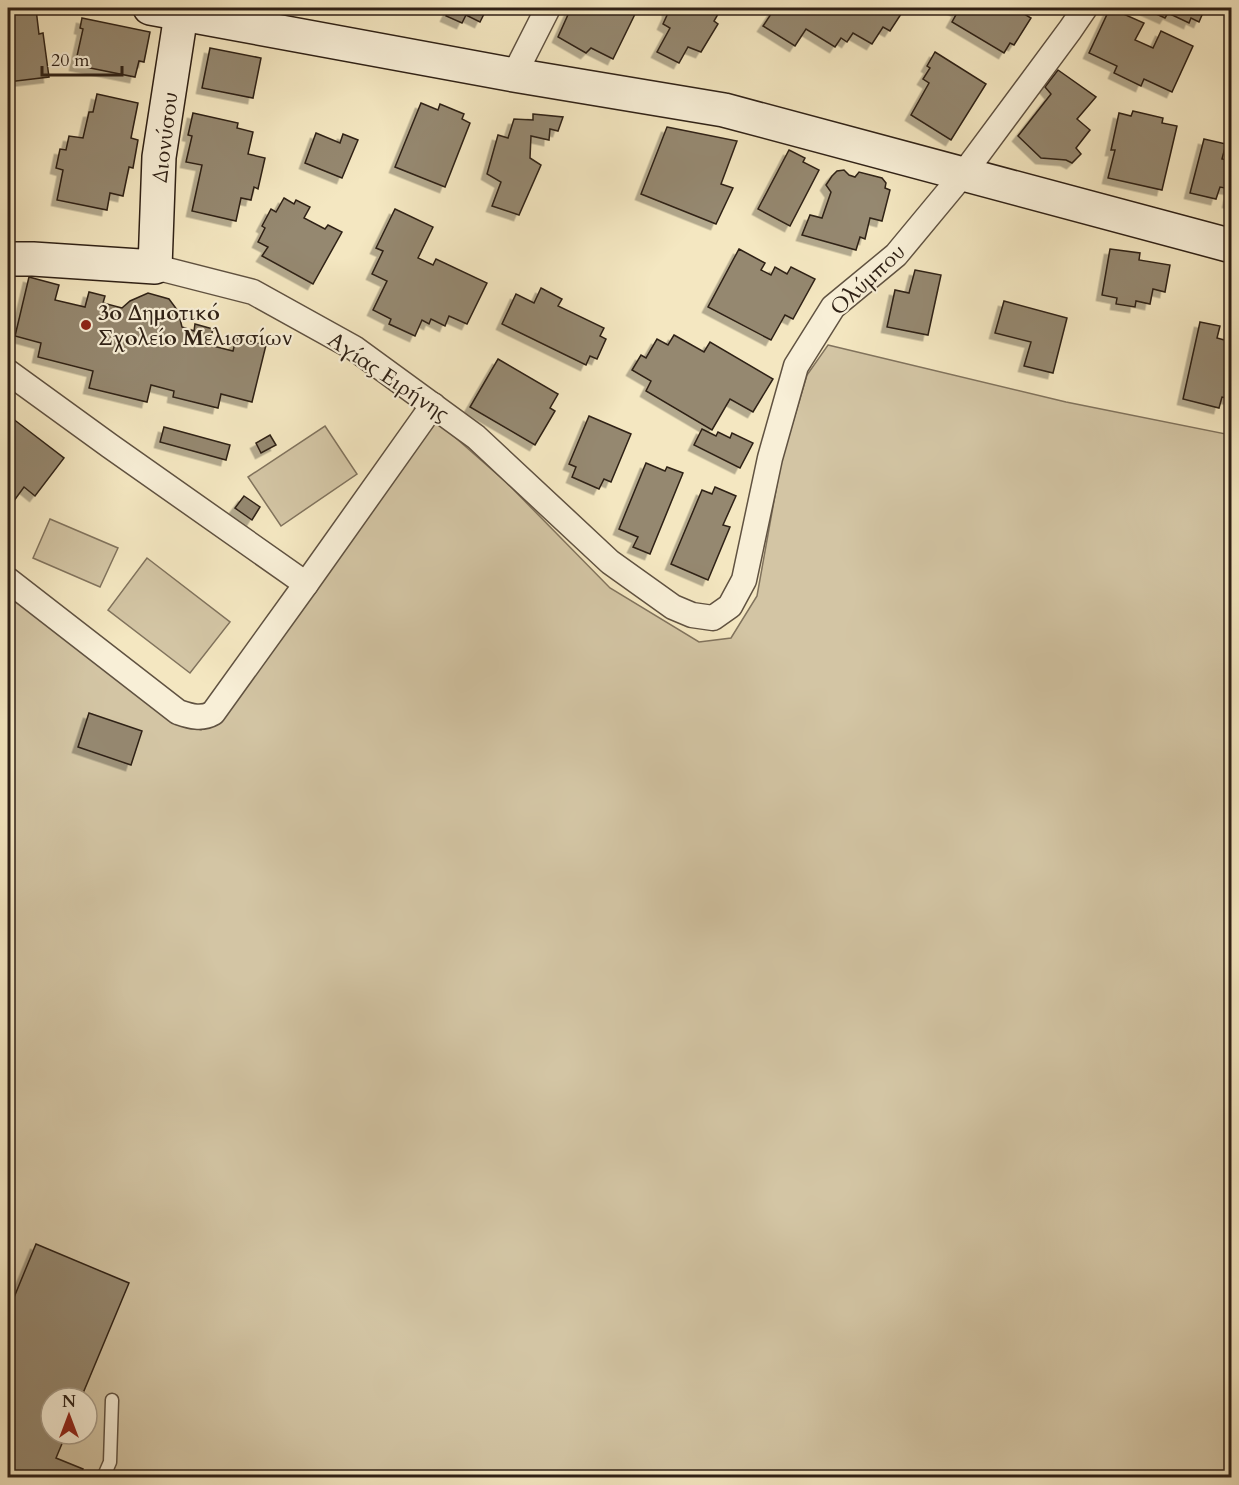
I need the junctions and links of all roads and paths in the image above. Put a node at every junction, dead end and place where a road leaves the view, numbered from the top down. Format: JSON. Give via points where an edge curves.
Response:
{"nodes":[{"id":1,"x":548,"y":8,"type":"edge"},
{"id":2,"x":1085,"y":8,"type":"edge"},
{"id":3,"x":171,"y":10,"type":"edge"},
{"id":4,"x":514,"y":75,"type":"junction"},
{"id":5,"x":964,"y":173,"type":"junction"},
{"id":6,"x":1232,"y":246,"type":"edge"},
{"id":7,"x":8,"y":259,"type":"edge"},
{"id":8,"x":155,"y":267,"type":"junction"},
{"id":9,"x":8,"y":372,"type":"edge"},
{"id":10,"x":432,"y":405,"type":"junction"},
{"id":11,"x":8,"y":580,"type":"edge"},
{"id":12,"x":306,"y":584,"type":"junction"},
{"id":13,"x":713,"y":618,"type":"joint"},
{"id":14,"x":112,"y":1400,"type":"dead end"},
{"id":15,"x":103,"y":1478,"type":"edge"}],
"edges":[{"from":1,"to":4,"type":"street"},
{"from":2,"to":5,"type":"street","name":"Ολύμπου"},
{"from":3,"to":4,"type":"street"},
{"from":3,"to":8,"type":"street","name":"Διονύσου"},
{"from":4,"to":5,"type":"street","via":[[724,110]]},
{"from":5,"to":6,"type":"street"},
{"from":5,"to":13,"type":"street","name":"Ολύμπου","via":[[896,255],[833,307],[796,366],[770,459],[744,580],[730,606]]},
{"from":7,"to":8,"type":"street","name":"Αγίας Ειρήνης"},
{"from":8,"to":10,"type":"street","name":"Αγίας Ειρήνης","via":[[253,292],[354,348]]},
{"from":9,"to":12,"type":"street"},
{"from":10,"to":12,"type":"street"},
{"from":10,"to":13,"type":"street","name":"Αγίας Ειρήνης","via":[[476,437],[610,562],[673,607]]},
{"from":11,"to":12,"type":"street","via":[[178,712],[205,718],[213,713]]},
{"from":14,"to":15,"type":"lane","via":[[110,1462]]}]}
